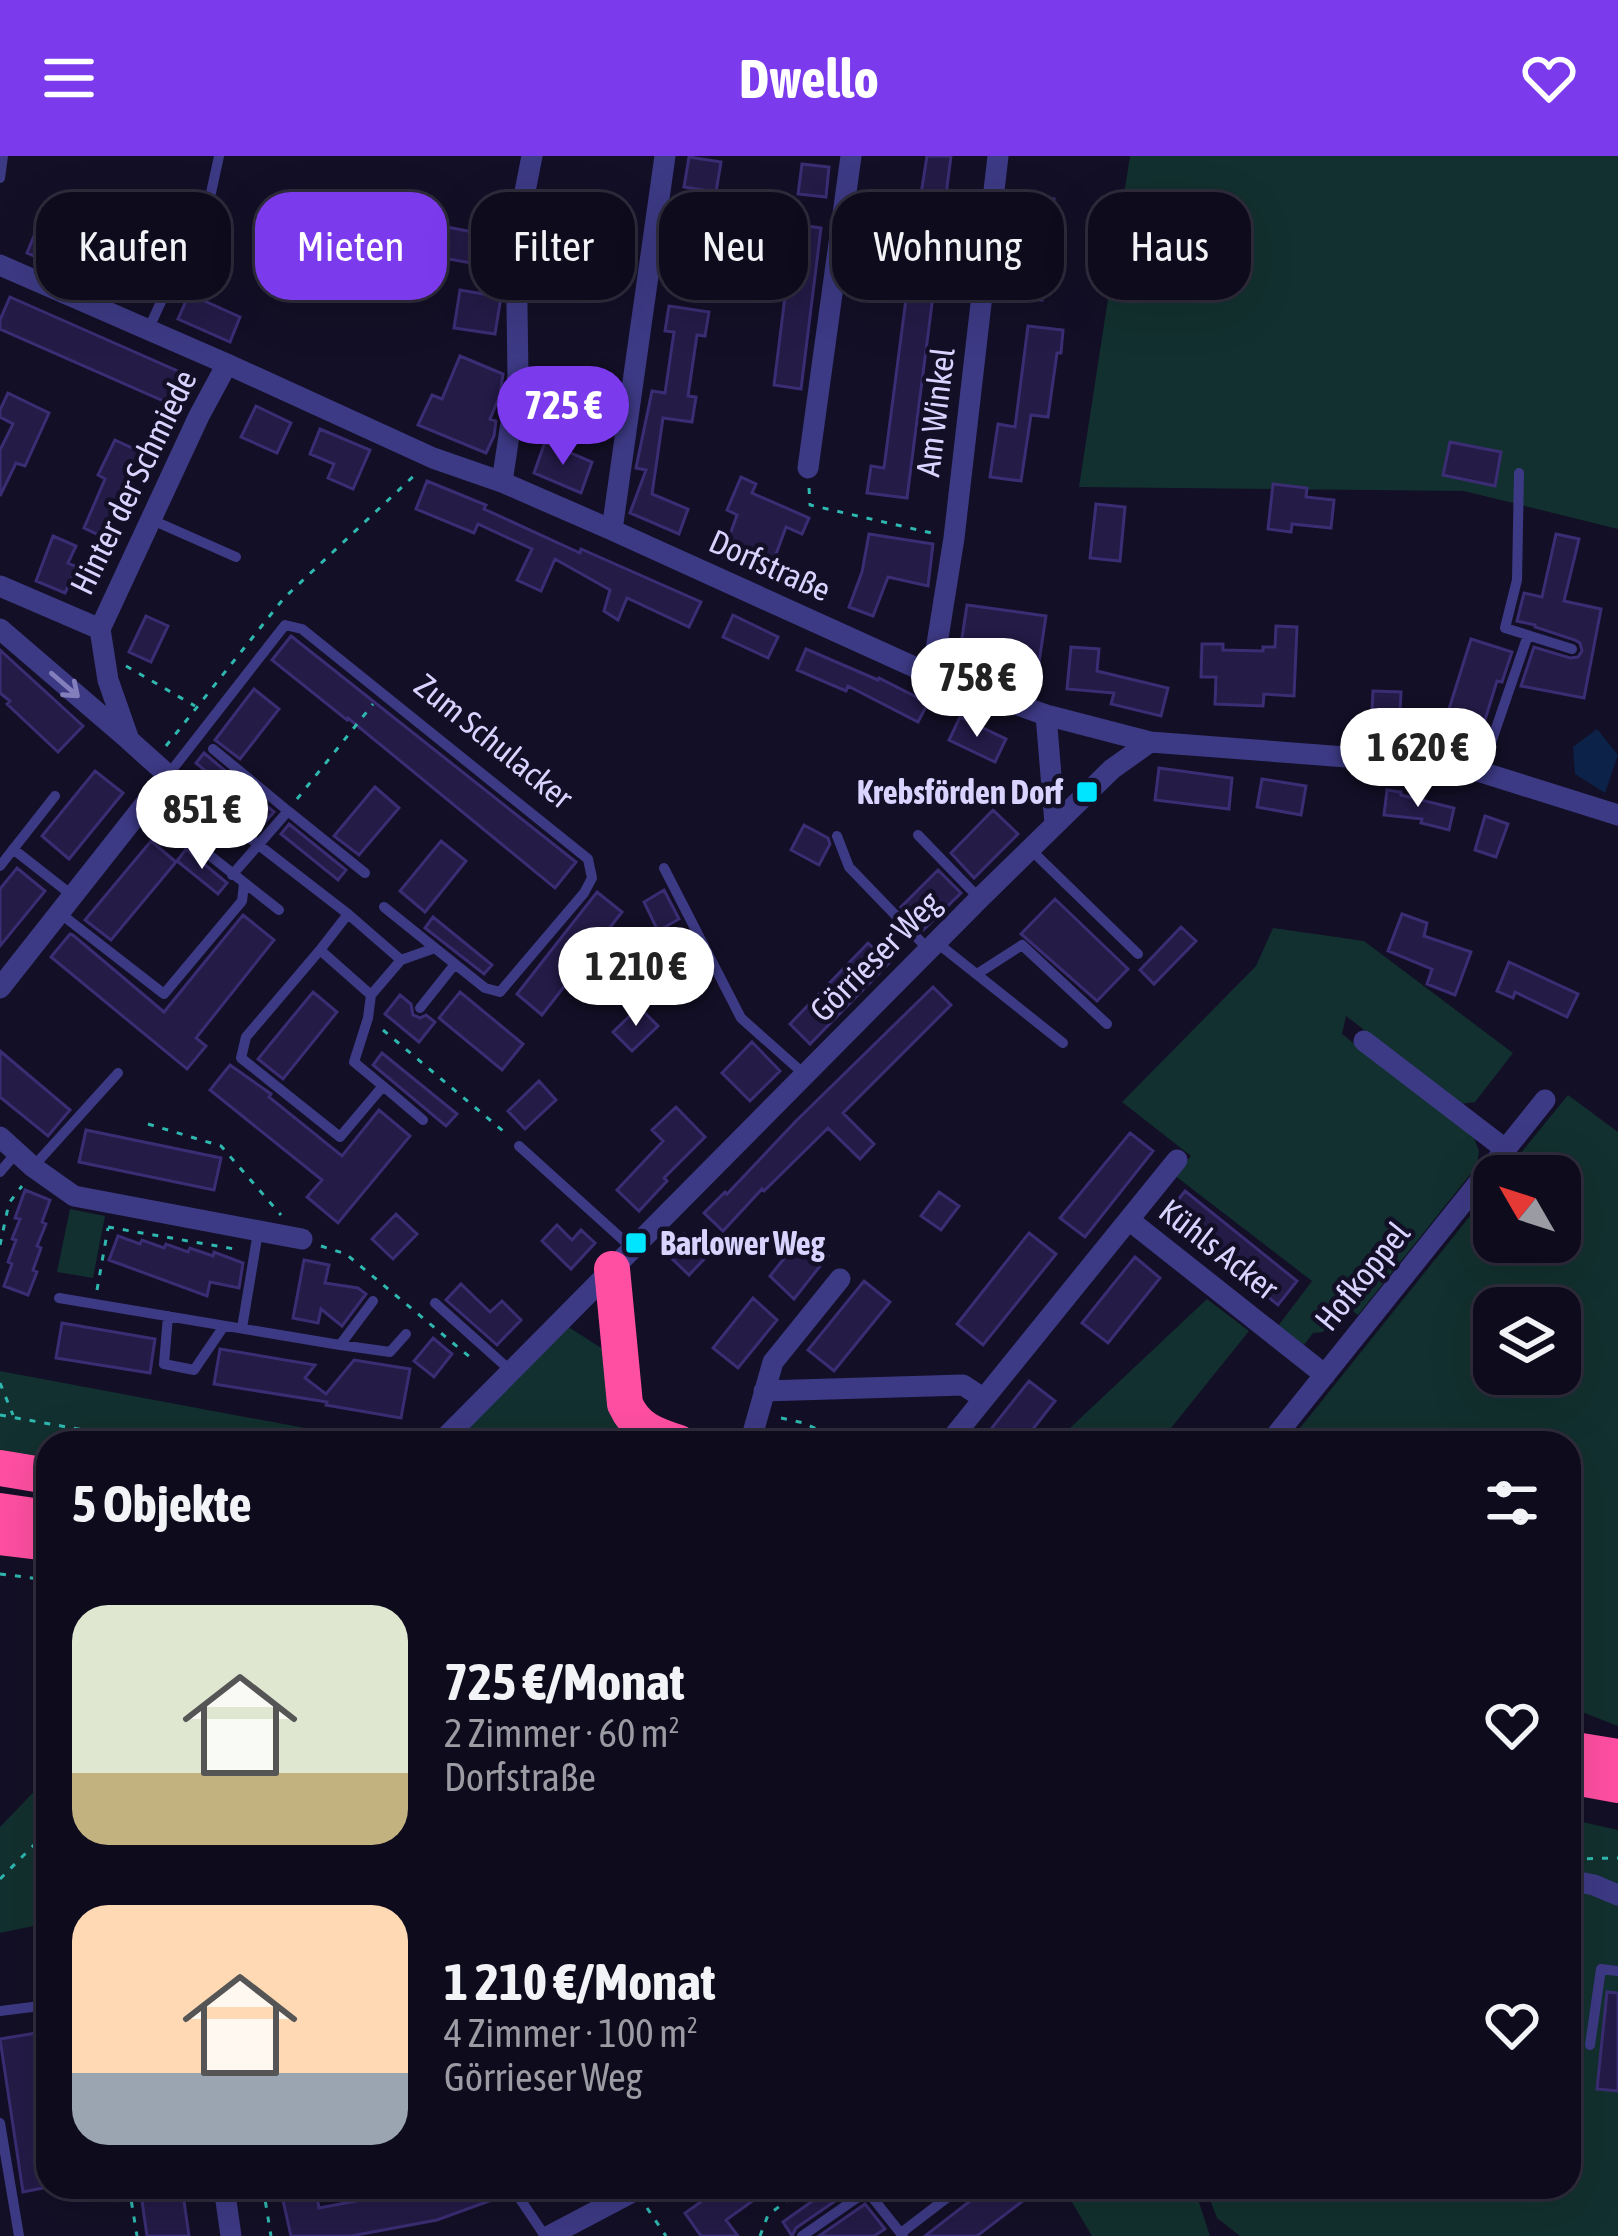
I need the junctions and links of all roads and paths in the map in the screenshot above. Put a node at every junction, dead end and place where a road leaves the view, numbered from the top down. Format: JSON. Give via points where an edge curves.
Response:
{"nodes":[{"id":1,"x":3,"y":156,"type":"edge"},
{"id":2,"x":219,"y":156,"type":"edge"},
{"id":3,"x":532,"y":156,"type":"edge"},
{"id":4,"x":665,"y":156,"type":"edge"},
{"id":5,"x":851,"y":156,"type":"edge"},
{"id":6,"x":998,"y":156,"type":"edge"},
{"id":7,"x":0,"y":178,"type":"edge"},
{"id":8,"x":0,"y":266,"type":"edge"},
{"id":9,"x":147,"y":331,"type":"junction"},
{"id":10,"x":227,"y":364,"type":"junction"},
{"id":11,"x":433,"y":458,"type":"junction"},
{"id":12,"x":808,"y":468,"type":"joint"},
{"id":13,"x":1520,"y":473,"type":"dead end"},
{"id":14,"x":502,"y":482,"type":"junction"},
{"id":15,"x":151,"y":520,"type":"junction"},
{"id":16,"x":612,"y":530,"type":"junction"},
{"id":17,"x":954,"y":538,"type":"junction"},
{"id":18,"x":236,"y":557,"type":"dead end"},
{"id":19,"x":0,"y":586,"type":"edge"},
{"id":20,"x":100,"y":628,"type":"junction"},
{"id":21,"x":0,"y":629,"type":"edge"},
{"id":22,"x":1528,"y":635,"type":"junction"},
{"id":23,"x":1572,"y":649,"type":"dead end"},
{"id":24,"x":105,"y":655,"type":"junction"},
{"id":25,"x":932,"y":675,"type":"junction"},
{"id":26,"x":382,"y":693,"type":"junction"},
{"id":27,"x":197,"y":707,"type":"junction"},
{"id":28,"x":1046,"y":715,"type":"junction"},
{"id":29,"x":130,"y":740,"type":"junction"},
{"id":30,"x":1150,"y":742,"type":"junction"},
{"id":31,"x":213,"y":749,"type":"dead end"},
{"id":32,"x":160,"y":769,"type":"junction"},
{"id":33,"x":1481,"y":772,"type":"junction"},
{"id":34,"x":55,"y":796,"type":"dead end"},
{"id":35,"x":288,"y":811,"type":"junction"},
{"id":36,"x":1618,"y":815,"type":"edge"},
{"id":37,"x":170,"y":824,"type":"dead end"},
{"id":38,"x":1055,"y":824,"type":"junction"},
{"id":39,"x":918,"y":835,"type":"dead end"},
{"id":40,"x":837,"y":836,"type":"dead end"},
{"id":41,"x":259,"y":845,"type":"junction"},
{"id":42,"x":13,"y":849,"type":"junction"},
{"id":43,"x":1030,"y":849,"type":"junction"},
{"id":44,"x":0,"y":866,"type":"edge"},
{"id":45,"x":664,"y":868,"type":"dead end"},
{"id":46,"x":365,"y":873,"type":"dead end"},
{"id":47,"x":232,"y":875,"type":"junction"},
{"id":48,"x":244,"y":884,"type":"junction"},
{"id":49,"x":980,"y":898,"type":"junction"},
{"id":50,"x":67,"y":905,"type":"junction"},
{"id":51,"x":384,"y":907,"type":"dead end"},
{"id":52,"x":279,"y":910,"type":"dead end"},
{"id":53,"x":348,"y":914,"type":"junction"},
{"id":54,"x":932,"y":945,"type":"junction"},
{"id":55,"x":435,"y":948,"type":"junction"},
{"id":56,"x":320,"y":950,"type":"junction"},
{"id":57,"x":1138,"y":954,"type":"dead end"},
{"id":58,"x":401,"y":960,"type":"junction"},
{"id":59,"x":455,"y":964,"type":"junction"},
{"id":60,"x":977,"y":974,"type":"junction"},
{"id":61,"x":0,"y":988,"type":"edge"},
{"id":62,"x":370,"y":995,"type":"junction"},
{"id":63,"x":420,"y":1007,"type":"dead end"},
{"id":64,"x":368,"y":1018,"type":"junction"},
{"id":65,"x":1107,"y":1024,"type":"dead end"},
{"id":66,"x":1364,"y":1041,"type":"dead end"},
{"id":67,"x":1063,"y":1042,"type":"dead end"},
{"id":68,"x":118,"y":1072,"type":"dead end"},
{"id":69,"x":804,"y":1074,"type":"junction"},
{"id":70,"x":383,"y":1086,"type":"junction"},
{"id":71,"x":1545,"y":1100,"type":"dead end"},
{"id":72,"x":423,"y":1120,"type":"dead end"},
{"id":73,"x":148,"y":1124,"type":"dead end"},
{"id":74,"x":519,"y":1146,"type":"joint"},
{"id":75,"x":1505,"y":1149,"type":"junction"},
{"id":76,"x":22,"y":1156,"type":"edge"},
{"id":77,"x":1177,"y":1160,"type":"dead end"},
{"id":78,"x":0,"y":1172,"type":"edge"},
{"id":79,"x":1129,"y":1220,"type":"junction"},
{"id":80,"x":108,"y":1226,"type":"dead end"},
{"id":81,"x":258,"y":1232,"type":"junction"},
{"id":82,"x":302,"y":1239,"type":"junction"},
{"id":83,"x":0,"y":1245,"type":"edge"},
{"id":84,"x":622,"y":1258,"type":"junction"},
{"id":85,"x":839,"y":1279,"type":"dead end"},
{"id":86,"x":58,"y":1298,"type":"dead end"},
{"id":87,"x":373,"y":1301,"type":"dead end"},
{"id":88,"x":94,"y":1303,"type":"junction"},
{"id":89,"x":435,"y":1304,"type":"dead end"},
{"id":90,"x":168,"y":1316,"type":"junction"},
{"id":91,"x":224,"y":1326,"type":"junction"},
{"id":92,"x":242,"y":1328,"type":"junction"},
{"id":93,"x":406,"y":1334,"type":"dead end"},
{"id":94,"x":340,"y":1345,"type":"junction"},
{"id":95,"x":1325,"y":1375,"type":"junction"},
{"id":96,"x":505,"y":1376,"type":"junction"},
{"id":97,"x":0,"y":1383,"type":"edge"},
{"id":98,"x":764,"y":1391,"type":"junction"},
{"id":99,"x":983,"y":1398,"type":"junction"},
{"id":100,"x":758,"y":1414,"type":"junction"},
{"id":101,"x":0,"y":1415,"type":"edge"},
{"id":102,"x":15,"y":1418,"type":"junction"},
{"id":103,"x":88,"y":1431,"type":"edge"},
{"id":104,"x":452,"y":1431,"type":"edge"},
{"id":105,"x":646,"y":1431,"type":"edge"},
{"id":106,"x":753,"y":1431,"type":"edge"},
{"id":107,"x":821,"y":1431,"type":"edge"},
{"id":108,"x":957,"y":1431,"type":"edge"},
{"id":109,"x":1280,"y":1431,"type":"edge"},
{"id":110,"x":0,"y":1468,"type":"edge"},
{"id":111,"x":36,"y":1474,"type":"edge"},
{"id":112,"x":0,"y":1486,"type":"edge"},
{"id":113,"x":36,"y":1491,"type":"edge"},
{"id":114,"x":0,"y":1511,"type":"edge"},
{"id":115,"x":36,"y":1516,"type":"edge"},
{"id":116,"x":0,"y":1537,"type":"edge"},
{"id":117,"x":36,"y":1542,"type":"edge"},
{"id":118,"x":0,"y":1574,"type":"edge"},
{"id":119,"x":36,"y":1578,"type":"edge"},
{"id":120,"x":1581,"y":1751,"type":"edge"},
{"id":121,"x":1618,"y":1757,"type":"edge"},
{"id":122,"x":1581,"y":1778,"type":"edge"},
{"id":123,"x":1618,"y":1785,"type":"edge"},
{"id":124,"x":36,"y":1843,"type":"edge"},
{"id":125,"x":1618,"y":1858,"type":"edge"},
{"id":126,"x":1581,"y":1859,"type":"edge"},
{"id":127,"x":0,"y":1879,"type":"edge"},
{"id":128,"x":1581,"y":1882,"type":"edge"},
{"id":129,"x":1618,"y":1895,"type":"edge"},
{"id":130,"x":1618,"y":1971,"type":"edge"},
{"id":131,"x":36,"y":2006,"type":"edge"},
{"id":132,"x":0,"y":2011,"type":"edge"},
{"id":133,"x":1590,"y":2045,"type":"dead end"},
{"id":134,"x":0,"y":2123,"type":"edge"},
{"id":135,"x":131,"y":2199,"type":"edge"},
{"id":136,"x":226,"y":2199,"type":"edge"},
{"id":137,"x":265,"y":2199,"type":"edge"},
{"id":138,"x":521,"y":2199,"type":"edge"},
{"id":139,"x":619,"y":2199,"type":"edge"},
{"id":140,"x":645,"y":2199,"type":"edge"},
{"id":141,"x":789,"y":2199,"type":"edge"},
{"id":142,"x":852,"y":2199,"type":"edge"},
{"id":143,"x":873,"y":2199,"type":"edge"},
{"id":144,"x":945,"y":2199,"type":"edge"},
{"id":145,"x":900,"y":2232,"type":"edge"},
{"id":146,"x":19,"y":2236,"type":"edge"},
{"id":147,"x":137,"y":2236,"type":"edge"},
{"id":148,"x":231,"y":2236,"type":"edge"},
{"id":149,"x":271,"y":2236,"type":"edge"},
{"id":150,"x":547,"y":2236,"type":"edge"},
{"id":151,"x":666,"y":2236,"type":"edge"},
{"id":152,"x":760,"y":2236,"type":"edge"},
{"id":153,"x":802,"y":2236,"type":"edge"},
{"id":154,"x":881,"y":2236,"type":"edge"}],
"edges":[{"from":1,"to":7,"type":"lane"},
{"from":2,"to":9,"type":"lane","via":[[211,193]]},
{"from":3,"to":14,"type":"street","via":[[516,237],[518,376]]},
{"from":4,"to":16,"type":"street"},
{"from":5,"to":12,"type":"street"},
{"from":6,"to":17,"type":"street","name":"Am Winkel"},
{"from":8,"to":9,"type":"street","name":"Dorfstraße"},
{"from":9,"to":10,"type":"street","name":"Dorfstraße"},
{"from":10,"to":11,"type":"street","name":"Dorfstraße"},
{"from":10,"to":15,"type":"street","name":"Hinter der Schmiede"},
{"from":11,"to":14,"type":"street","name":"Dorfstraße"},
{"from":11,"to":27,"type":"path","via":[[284,598]]},
{"from":12,"to":17,"type":"path","via":[[810,505]]},
{"from":13,"to":22,"type":"lane","via":[[1517,580],[1505,628]]},
{"from":14,"to":16,"type":"street","name":"Dorfstraße"},
{"from":15,"to":18,"type":"lane"},
{"from":15,"to":20,"type":"street","name":"Hinter der Schmiede"},
{"from":16,"to":25,"type":"street","name":"Dorfstraße"},
{"from":17,"to":25,"type":"street","name":"Am Winkel"},
{"from":19,"to":20,"type":"street","name":"Hinter der Schmiede"},
{"from":20,"to":24,"type":"street","name":"Hinter der Schmiede"},
{"from":21,"to":29,"type":"street","name":"Hinter der Schmiede","one_way":true},
{"from":22,"to":23,"type":"lane"},
{"from":22,"to":33,"type":"lane"},
{"from":24,"to":27,"type":"path"},
{"from":24,"to":29,"type":"street","name":"Hinter der Schmiede"},
{"from":25,"to":28,"type":"street","name":"Dorfstraße"},
{"from":26,"to":32,"type":"lane","name":"Zum Schulacker","via":[[302,629],[285,625]]},
{"from":26,"to":35,"type":"path"},
{"from":26,"to":59,"type":"lane","name":"Zum Schulacker","via":[[588,859],[592,878],[584,893],[500,992]]},
{"from":27,"to":32,"type":"path"},
{"from":28,"to":30,"type":"street","name":"Dorfstraße"},
{"from":28,"to":38,"type":"street"},
{"from":29,"to":32,"type":"street","name":"Hinter der Schmiede"},
{"from":30,"to":33,"type":"street","name":"Dorfstraße"},
{"from":30,"to":38,"type":"street","name":"Görrieser Weg"},
{"from":31,"to":35,"type":"lane"},
{"from":32,"to":41,"type":"lane"},
{"from":32,"to":50,"type":"street","name":"Zum Schulacker"},
{"from":33,"to":36,"type":"street","name":"Dorfstraße"},
{"from":34,"to":42,"type":"lane"},
{"from":35,"to":41,"type":"lane"},
{"from":35,"to":46,"type":"lane"},
{"from":37,"to":47,"type":"lane"},
{"from":38,"to":43,"type":"street","name":"Görrieser Weg"},
{"from":39,"to":49,"type":"lane"},
{"from":40,"to":54,"type":"lane","via":[[849,867]]},
{"from":41,"to":47,"type":"lane"},
{"from":41,"to":53,"type":"lane"},
{"from":42,"to":44,"type":"lane"},
{"from":42,"to":50,"type":"lane"},
{"from":43,"to":49,"type":"street","name":"Görrieser Weg"},
{"from":43,"to":57,"type":"lane"},
{"from":45,"to":69,"type":"lane","via":[[741,1018]]},
{"from":47,"to":48,"type":"lane"},
{"from":48,"to":50,"type":"lane","via":[[242,901],[164,994]]},
{"from":48,"to":52,"type":"lane"},
{"from":49,"to":54,"type":"street","name":"Görrieser Weg"},
{"from":50,"to":61,"type":"street","name":"Zum Schulacker"},
{"from":51,"to":55,"type":"lane","name":"Zum Schulacker"},
{"from":53,"to":56,"type":"lane"},
{"from":53,"to":58,"type":"lane"},
{"from":54,"to":60,"type":"lane"},
{"from":54,"to":69,"type":"street","name":"Görrieser Weg"},
{"from":55,"to":58,"type":"lane"},
{"from":55,"to":59,"type":"lane","name":"Zum Schulacker"},
{"from":56,"to":62,"type":"lane"},
{"from":56,"to":70,"type":"lane","via":[[246,1037],[241,1058],[340,1138]]},
{"from":58,"to":62,"type":"lane"},
{"from":59,"to":63,"type":"lane"},
{"from":60,"to":65,"type":"lane","via":[[1022,945]]},
{"from":60,"to":67,"type":"lane"},
{"from":62,"to":64,"type":"lane"},
{"from":64,"to":70,"type":"lane","via":[[354,1062]]},
{"from":64,"to":74,"type":"path"},
{"from":66,"to":75,"type":"street"},
{"from":68,"to":76,"type":"lane"},
{"from":69,"to":84,"type":"street","name":"Görrieser Weg"},
{"from":70,"to":72,"type":"lane"},
{"from":71,"to":75,"type":"street","name":"Hofkoppel"},
{"from":73,"to":82,"type":"path","via":[[221,1146]]},
{"from":74,"to":84,"type":"lane"},
{"from":75,"to":95,"type":"street","name":"Hofkoppel"},
{"from":76,"to":78,"type":"lane"},
{"from":76,"to":81,"type":"street","via":[[74,1196]]},
{"from":76,"to":83,"type":"path"},
{"from":77,"to":79,"type":"street","name":"Kühls Acker"},
{"from":79,"to":95,"type":"street","name":"Kühls Acker"},
{"from":79,"to":99,"type":"street","name":"Kühls Acker"},
{"from":80,"to":88,"type":"path"},
{"from":81,"to":82,"type":"street"},
{"from":81,"to":92,"type":"lane"},
{"from":82,"to":96,"type":"path","via":[[346,1254]]},
{"from":84,"to":96,"type":"street","name":"Görrieser Weg"},
{"from":84,"to":105,"type":"highway","via":[[625,1404]]},
{"from":85,"to":98,"type":"street","via":[[773,1362]]},
{"from":86,"to":88,"type":"lane"},
{"from":87,"to":94,"type":"lane"},
{"from":88,"to":90,"type":"lane"},
{"from":89,"to":96,"type":"lane"},
{"from":90,"to":91,"type":"lane"},
{"from":90,"to":91,"type":"lane","via":[[164,1364],[194,1370]]},
{"from":91,"to":92,"type":"lane"},
{"from":92,"to":94,"type":"lane"},
{"from":93,"to":94,"type":"lane","via":[[390,1352]]},
{"from":95,"to":109,"type":"street","name":"Hofkoppel"},
{"from":96,"to":104,"type":"street","name":"Görrieser Weg"},
{"from":97,"to":102,"type":"path"},
{"from":98,"to":99,"type":"street","via":[[963,1384]]},
{"from":98,"to":100,"type":"street"},
{"from":99,"to":108,"type":"street","name":"Kühls Acker"},
{"from":100,"to":106,"type":"street"},
{"from":100,"to":107,"type":"path"},
{"from":101,"to":102,"type":"path"},
{"from":102,"to":103,"type":"path"},
{"from":110,"to":111,"type":"highway"},
{"from":112,"to":113,"type":"highway"},
{"from":114,"to":115,"type":"highway"},
{"from":116,"to":117,"type":"highway"},
{"from":118,"to":119,"type":"path"},
{"from":120,"to":121,"type":"highway"},
{"from":122,"to":123,"type":"highway"},
{"from":124,"to":127,"type":"path"},
{"from":125,"to":126,"type":"path"},
{"from":128,"to":129,"type":"street"},
{"from":130,"to":133,"type":"lane","via":[[1601,1969]]},
{"from":131,"to":132,"type":"lane"},
{"from":134,"to":146,"type":"lane"},
{"from":135,"to":147,"type":"path"},
{"from":136,"to":148,"type":"street"},
{"from":137,"to":149,"type":"path"},
{"from":138,"to":150,"type":"lane"},
{"from":139,"to":150,"type":"street"},
{"from":140,"to":151,"type":"path"},
{"from":141,"to":152,"type":"path","via":[[768,2215]]},
{"from":142,"to":153,"type":"lane"},
{"from":143,"to":145,"type":"lane"},
{"from":144,"to":145,"type":"lane"},
{"from":145,"to":154,"type":"lane"}]}
